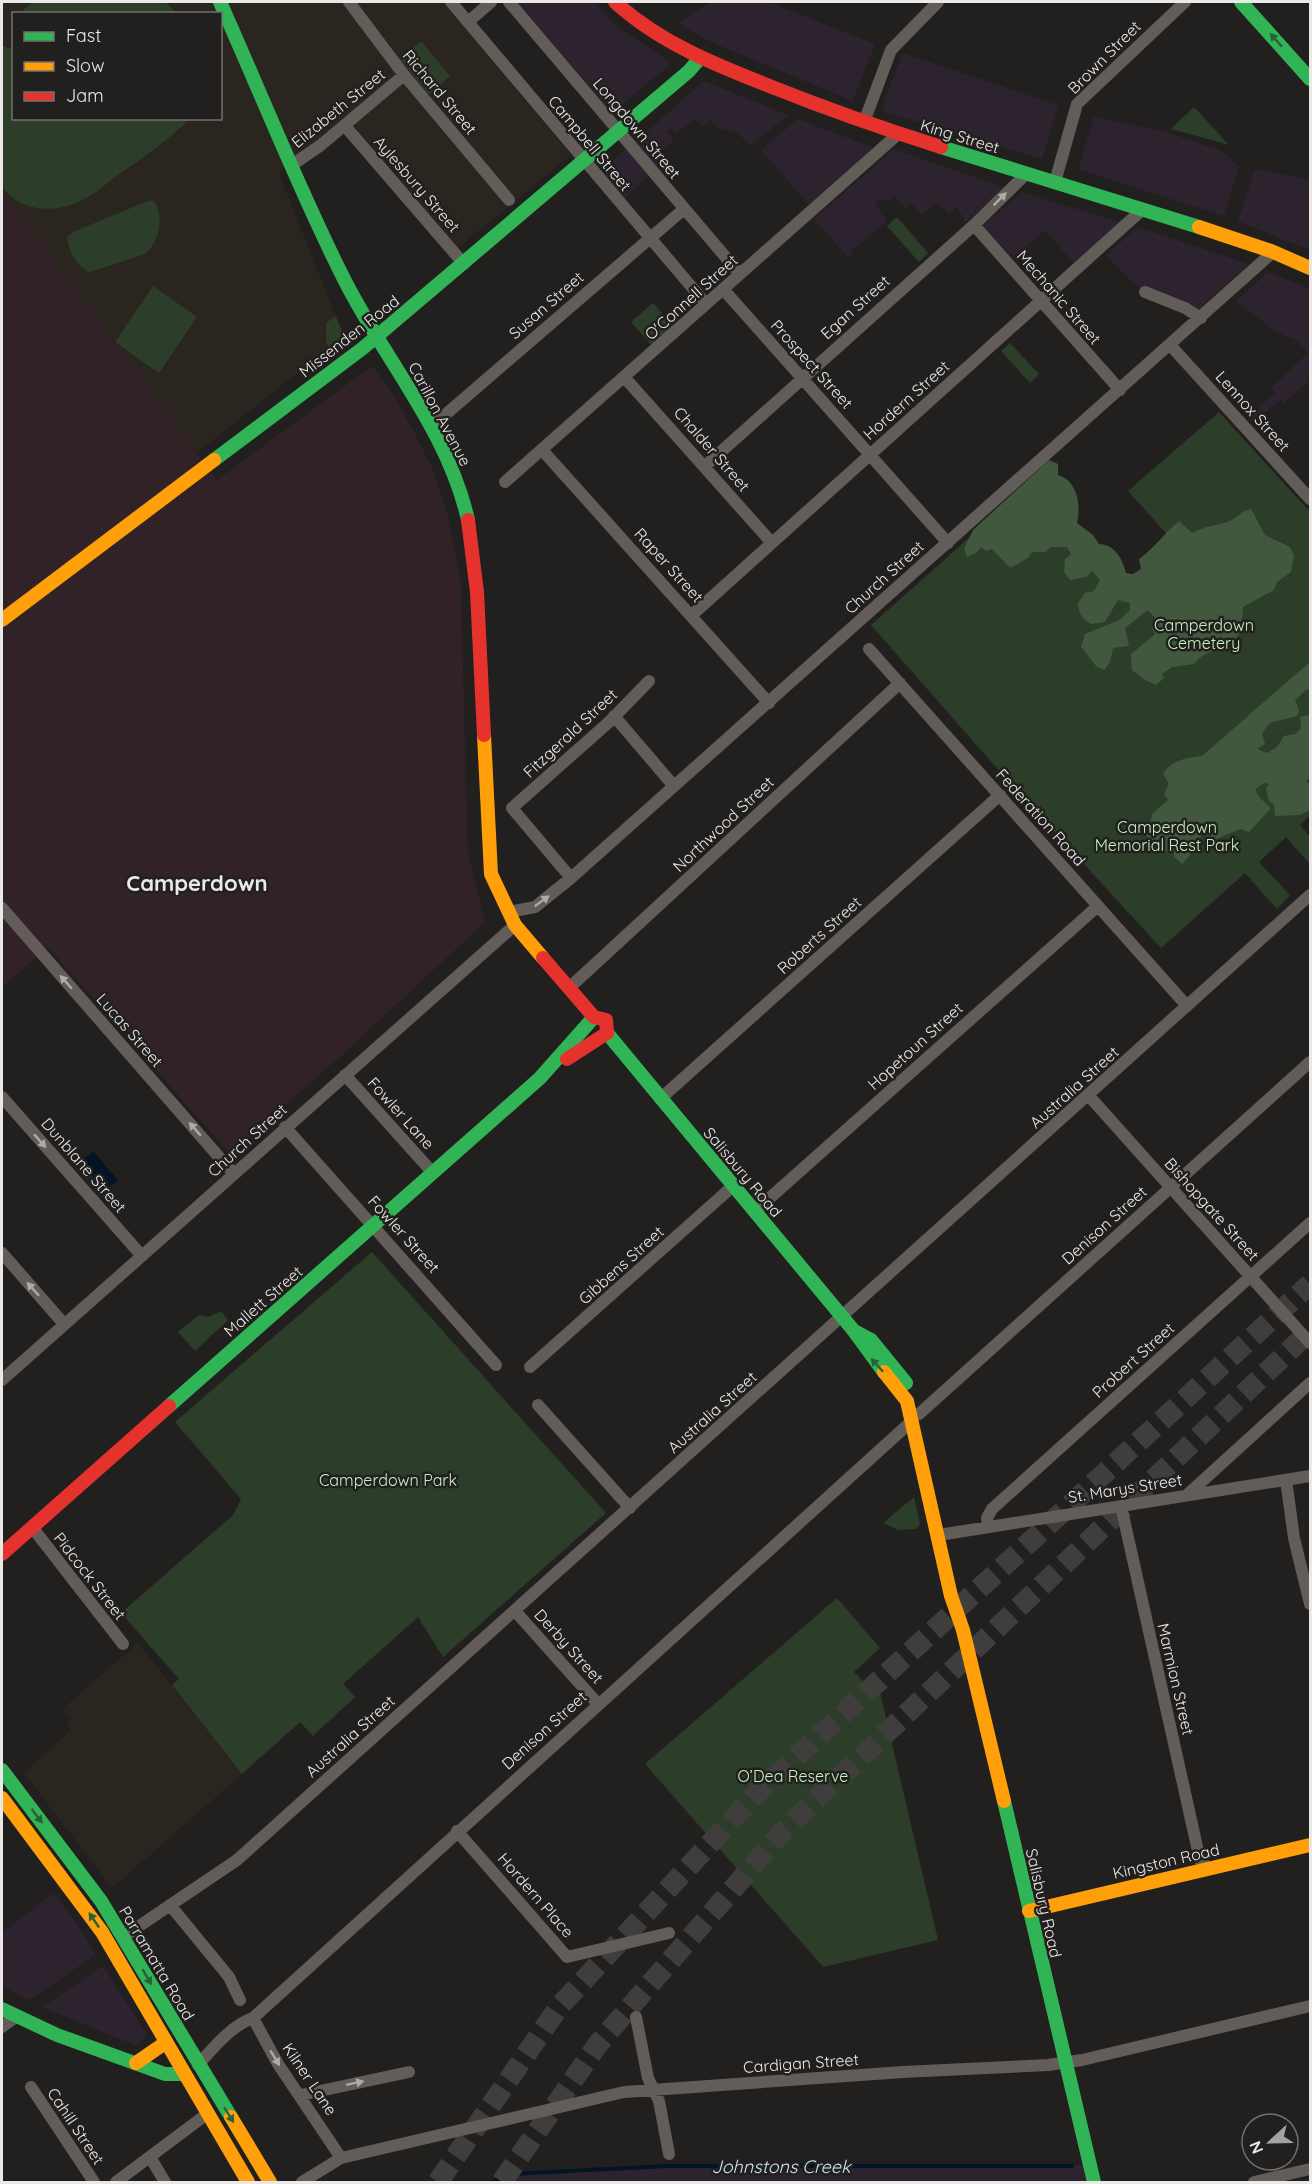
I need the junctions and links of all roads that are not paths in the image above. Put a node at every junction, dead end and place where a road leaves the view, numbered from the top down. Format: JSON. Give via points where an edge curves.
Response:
{"nodes":[{"id":1,"x":220,"y":2,"type":"edge"},
{"id":2,"x":349,"y":2,"type":"edge"},
{"id":3,"x":451,"y":2,"type":"edge"},
{"id":4,"x":492,"y":2,"type":"edge"},
{"id":5,"x":509,"y":2,"type":"edge"},
{"id":6,"x":615,"y":2,"type":"edge"},
{"id":7,"x":938,"y":2,"type":"edge"},
{"id":8,"x":1185,"y":2,"type":"edge"},
{"id":9,"x":1241,"y":2,"type":"edge"},
{"id":10,"x":468,"y":22,"type":"junction"},
{"id":11,"x":700,"y":58,"type":"junction"},
{"id":12,"x":404,"y":75,"type":"junction"},
{"id":13,"x":1311,"y":79,"type":"edge"},
{"id":14,"x":864,"y":122,"type":"junction"},
{"id":15,"x":345,"y":126,"type":"junction"},
{"id":16,"x":618,"y":132,"type":"junction"},
{"id":17,"x":897,"y":135,"type":"junction"},
{"id":18,"x":584,"y":162,"type":"junction"},
{"id":19,"x":292,"y":165,"type":"junction"},
{"id":20,"x":1027,"y":173,"type":"junction"},
{"id":21,"x":1055,"y":182,"type":"junction"},
{"id":22,"x":509,"y":200,"type":"dead end"},
{"id":23,"x":684,"y":209,"type":"junction"},
{"id":24,"x":1143,"y":210,"type":"junction"},
{"id":25,"x":974,"y":225,"type":"junction"},
{"id":26,"x":649,"y":238,"type":"junction"},
{"id":27,"x":1273,"y":252,"type":"junction"},
{"id":28,"x":464,"y":264,"type":"junction"},
{"id":29,"x":1311,"y":268,"type":"edge"},
{"id":30,"x":740,"y":274,"type":"junction"},
{"id":31,"x":723,"y":289,"type":"junction"},
{"id":32,"x":1145,"y":291,"type":"dead end"},
{"id":33,"x":1041,"y":301,"type":"junction"},
{"id":34,"x":706,"y":304,"type":"junction"},
{"id":35,"x":1201,"y":318,"type":"junction"},
{"id":36,"x":377,"y":336,"type":"junction"},
{"id":37,"x":1171,"y":346,"type":"junction"},
{"id":38,"x":802,"y":377,"type":"junction"},
{"id":39,"x":625,"y":378,"type":"junction"},
{"id":40,"x":1120,"y":390,"type":"junction"},
{"id":41,"x":431,"y":427,"type":"junction"},
{"id":42,"x":543,"y":451,"type":"junction"},
{"id":43,"x":870,"y":455,"type":"junction"},
{"id":44,"x":705,"y":466,"type":"junction"},
{"id":45,"x":505,"y":482,"type":"dead end"},
{"id":46,"x":1311,"y":499,"type":"edge"},
{"id":47,"x":772,"y":543,"type":"junction"},
{"id":48,"x":948,"y":543,"type":"junction"},
{"id":49,"x":692,"y":615,"type":"junction"},
{"id":50,"x":2,"y":620,"type":"edge"},
{"id":51,"x":869,"y":649,"type":"dead end"},
{"id":52,"x":649,"y":681,"type":"dead end"},
{"id":53,"x":900,"y":683,"type":"junction"},
{"id":54,"x":769,"y":703,"type":"junction"},
{"id":55,"x":614,"y":716,"type":"junction"},
{"id":56,"x":673,"y":785,"type":"junction"},
{"id":57,"x":1000,"y":795,"type":"junction"},
{"id":58,"x":571,"y":878,"type":"junction"},
{"id":59,"x":1311,"y":895,"type":"edge"},
{"id":60,"x":1098,"y":906,"type":"junction"},
{"id":61,"x":2,"y":908,"type":"edge"},
{"id":62,"x":508,"y":912,"type":"junction"},
{"id":63,"x":515,"y":925,"type":"junction"},
{"id":64,"x":569,"y":988,"type":"junction"},
{"id":65,"x":1187,"y":1006,"type":"junction"},
{"id":66,"x":591,"y":1021,"type":"junction"},
{"id":67,"x":604,"y":1035,"type":"junction"},
{"id":68,"x":1311,"y":1062,"type":"edge"},
{"id":69,"x":546,"y":1073,"type":"junction"},
{"id":70,"x":345,"y":1075,"type":"junction"},
{"id":71,"x":1089,"y":1096,"type":"junction"},
{"id":72,"x":2,"y":1097,"type":"edge"},
{"id":73,"x":660,"y":1099,"type":"junction"},
{"id":74,"x":285,"y":1127,"type":"junction"},
{"id":75,"x":233,"y":1173,"type":"junction"},
{"id":76,"x":433,"y":1173,"type":"junction"},
{"id":77,"x":733,"y":1186,"type":"junction"},
{"id":78,"x":1170,"y":1188,"type":"junction"},
{"id":79,"x":754,"y":1212,"type":"junction"},
{"id":80,"x":1311,"y":1223,"type":"edge"},
{"id":81,"x":374,"y":1225,"type":"junction"},
{"id":82,"x":2,"y":1253,"type":"edge"},
{"id":83,"x":142,"y":1256,"type":"junction"},
{"id":84,"x":1251,"y":1276,"type":"junction"},
{"id":85,"x":842,"y":1317,"type":"junction"},
{"id":86,"x":64,"y":1324,"type":"junction"},
{"id":87,"x":1311,"y":1343,"type":"edge"},
{"id":88,"x":496,"y":1365,"type":"dead end"},
{"id":89,"x":530,"y":1367,"type":"dead end"},
{"id":90,"x":2,"y":1380,"type":"edge"},
{"id":91,"x":1311,"y":1383,"type":"edge"},
{"id":92,"x":538,"y":1405,"type":"dead end"},
{"id":93,"x":916,"y":1417,"type":"junction"},
{"id":94,"x":1311,"y":1476,"type":"edge"},
{"id":95,"x":1286,"y":1480,"type":"junction"},
{"id":96,"x":1187,"y":1495,"type":"junction"},
{"id":97,"x":1121,"y":1506,"type":"junction"},
{"id":98,"x":630,"y":1508,"type":"junction"},
{"id":99,"x":32,"y":1527,"type":"junction"},
{"id":100,"x":988,"y":1527,"type":"junction"},
{"id":101,"x":945,"y":1534,"type":"junction"},
{"id":102,"x":2,"y":1554,"type":"edge"},
{"id":103,"x":1311,"y":1604,"type":"edge"},
{"id":104,"x":514,"y":1611,"type":"junction"},
{"id":105,"x":963,"y":1630,"type":"junction"},
{"id":106,"x":123,"y":1644,"type":"dead end"},
{"id":107,"x":598,"y":1704,"type":"junction"},
{"id":108,"x":2,"y":1770,"type":"edge"},
{"id":109,"x":2,"y":1798,"type":"edge"},
{"id":110,"x":457,"y":1831,"type":"junction"},
{"id":111,"x":1311,"y":1845,"type":"edge"},
{"id":112,"x":1201,"y":1866,"type":"junction"},
{"id":113,"x":170,"y":1905,"type":"junction"},
{"id":114,"x":1029,"y":1911,"type":"junction"},
{"id":115,"x":669,"y":1933,"type":"dead end"},
{"id":116,"x":123,"y":1937,"type":"junction"},
{"id":117,"x":240,"y":2000,"type":"dead end"},
{"id":118,"x":1311,"y":2006,"type":"edge"},
{"id":119,"x":2,"y":2009,"type":"edge"},
{"id":120,"x":17,"y":2016,"type":"junction"},
{"id":121,"x":254,"y":2018,"type":"junction"},
{"id":122,"x":636,"y":2018,"type":"dead end"},
{"id":123,"x":2,"y":2027,"type":"edge"},
{"id":124,"x":165,"y":2043,"type":"junction"},
{"id":125,"x":136,"y":2063,"type":"junction"},
{"id":126,"x":1064,"y":2063,"type":"junction"},
{"id":127,"x":198,"y":2065,"type":"junction"},
{"id":128,"x":409,"y":2072,"type":"dead end"},
{"id":129,"x":182,"y":2074,"type":"junction"},
{"id":130,"x":31,"y":2087,"type":"dead end"},
{"id":131,"x":654,"y":2090,"type":"junction"},
{"id":132,"x":301,"y":2095,"type":"junction"},
{"id":133,"x":207,"y":2114,"type":"junction"},
{"id":134,"x":669,"y":2154,"type":"dead end"},
{"id":135,"x":150,"y":2157,"type":"junction"},
{"id":136,"x":341,"y":2158,"type":"junction"},
{"id":137,"x":1311,"y":2169,"type":"edge"},
{"id":138,"x":94,"y":2182,"type":"edge"},
{"id":139,"x":116,"y":2182,"type":"edge"},
{"id":140,"x":165,"y":2182,"type":"edge"},
{"id":141,"x":248,"y":2182,"type":"edge"},
{"id":142,"x":270,"y":2182,"type":"edge"},
{"id":143,"x":302,"y":2182,"type":"edge"},
{"id":144,"x":1094,"y":2182,"type":"edge"},
{"id":145,"x":1254,"y":2182,"type":"edge"}],
"edges":[{"from":1,"to":19,"type":"main road","name":"Carillon Avenue"},
{"from":2,"to":12,"type":"street","name":"Richard Street"},
{"from":3,"to":10,"type":"street","name":"Campbell Street"},
{"from":4,"to":10,"type":"street"},
{"from":5,"to":16,"type":"street","name":"Longdown Street"},
{"from":6,"to":11,"type":"main road","name":"King Street","via":[[635,19]]},
{"from":7,"to":14,"type":"street","via":[[891,50]]},
{"from":8,"to":21,"type":"street","name":"Brown Street","via":[[1077,104]]},
{"from":13,"to":9,"type":"main road","one_way":true},
{"from":10,"to":18,"type":"street","name":"Campbell Street"},
{"from":11,"to":14,"type":"main road","name":"King Street"},
{"from":11,"to":16,"type":"main road","name":"Missenden Road"},
{"from":12,"to":15,"type":"street","name":"Elizabeth Street"},
{"from":12,"to":22,"type":"street","name":"Richard Street"},
{"from":14,"to":17,"type":"main road","name":"King Street"},
{"from":15,"to":19,"type":"street","name":"Elizabeth Street"},
{"from":15,"to":28,"type":"street","name":"Aylesbury Street"},
{"from":16,"to":18,"type":"main road","name":"Missenden Road"},
{"from":16,"to":23,"type":"street","name":"Longdown Street"},
{"from":17,"to":20,"type":"main road","name":"King Street"},
{"from":17,"to":30,"type":"street","name":"O'Connell Street"},
{"from":18,"to":26,"type":"street","name":"Campbell Street"},
{"from":18,"to":28,"type":"main road","name":"Missenden Road"},
{"from":19,"to":36,"type":"main road","name":"Carillon Avenue","via":[[343,278]]},
{"from":20,"to":21,"type":"main road","name":"King Street"},
{"from":25,"to":20,"type":"street","name":"Egan Street","one_way":true},
{"from":21,"to":24,"type":"main road","name":"King Street"},
{"from":23,"to":26,"type":"street","name":"Susan Street"},
{"from":23,"to":30,"type":"street","name":"Longdown Street"},
{"from":24,"to":27,"type":"main road","name":"King Street"},
{"from":24,"to":33,"type":"street","name":"Hordern Street"},
{"from":25,"to":33,"type":"street","name":"Mechanic Street"},
{"from":25,"to":38,"type":"street","name":"Egan Street"},
{"from":26,"to":34,"type":"street","name":"Campbell Street"},
{"from":26,"to":41,"type":"street","name":"Susan Street"},
{"from":27,"to":29,"type":"main road","name":"King Street"},
{"from":27,"to":35,"type":"street","name":"Church Street"},
{"from":28,"to":36,"type":"main road","name":"Missenden Road"},
{"from":30,"to":31,"type":"street","name":"O'Connell Street"},
{"from":31,"to":34,"type":"street","name":"O'Connell Street"},
{"from":31,"to":38,"type":"street","name":"Prospect Street"},
{"from":32,"to":35,"type":"street"},
{"from":33,"to":40,"type":"street","name":"Mechanic Street"},
{"from":33,"to":43,"type":"street","name":"Hordern Street"},
{"from":34,"to":39,"type":"street","name":"O'Connell Street"},
{"from":35,"to":37,"type":"street","name":"Church Street"},
{"from":36,"to":41,"type":"main road","name":"Carillon Avenue"},
{"from":36,"to":50,"type":"main road","name":"Missenden Road"},
{"from":37,"to":40,"type":"street","name":"Church Street"},
{"from":37,"to":46,"type":"street","name":"Lennox Street"},
{"from":38,"to":43,"type":"street","name":"Prospect Street"},
{"from":38,"to":44,"type":"street","name":"Egan Street"},
{"from":39,"to":42,"type":"street","name":"O'Connell Street"},
{"from":39,"to":44,"type":"street","name":"Chalder Street"},
{"from":40,"to":48,"type":"street","name":"Church Street"},
{"from":41,"to":62,"type":"main road","name":"Carillon Avenue","via":[[463,498],[472,539],[489,863]]},
{"from":42,"to":45,"type":"street","name":"O'Connell Street"},
{"from":42,"to":49,"type":"street","name":"Raper Street"},
{"from":43,"to":47,"type":"street","name":"Hordern Street"},
{"from":43,"to":48,"type":"street","name":"Prospect Street"},
{"from":44,"to":47,"type":"street","name":"Chalder Street"},
{"from":47,"to":49,"type":"street","name":"Hordern Street"},
{"from":48,"to":54,"type":"street","name":"Church Street"},
{"from":49,"to":54,"type":"street","name":"Raper Street"},
{"from":51,"to":53,"type":"street","name":"Federation Road"},
{"from":52,"to":55,"type":"street","name":"Fitzgerald Street"},
{"from":53,"to":57,"type":"street","name":"Federation Road"},
{"from":53,"to":64,"type":"street","name":"Northwood Street"},
{"from":54,"to":56,"type":"street","name":"Church Street"},
{"from":55,"to":56,"type":"street"},
{"from":55,"to":58,"type":"street","name":"Fitzgerald Street","via":[[512,808]]},
{"from":56,"to":58,"type":"street","name":"Church Street"},
{"from":57,"to":60,"type":"street","name":"Federation Road"},
{"from":57,"to":73,"type":"street","name":"Roberts Street"},
{"from":62,"to":58,"type":"street","name":"Church Street","one_way":true,"via":[[535,907]]},
{"from":59,"to":65,"type":"street","name":"Australia Street"},
{"from":60,"to":65,"type":"street","name":"Federation Road"},
{"from":60,"to":79,"type":"street","name":"Hopetoun Street"},
{"from":75,"to":61,"type":"street","name":"Lucas Street","one_way":true},
{"from":62,"to":63,"type":"main road"},
{"from":63,"to":64,"type":"main road"},
{"from":63,"to":70,"type":"street","name":"Church Street"},
{"from":64,"to":66,"type":"main road"},
{"from":65,"to":71,"type":"street","name":"Australia Street"},
{"from":66,"to":67,"type":"main road","name":"Salisbury Road","via":[[601,1016],[607,1020],[609,1027]]},
{"from":66,"to":69,"type":"main road","name":"Mallett Street"},
{"from":67,"to":69,"type":"main road","name":"Mallett Street"},
{"from":67,"to":73,"type":"main road","name":"Salisbury Road"},
{"from":68,"to":78,"type":"street","name":"Denison Street"},
{"from":69,"to":76,"type":"main road","name":"Mallett Street"},
{"from":70,"to":74,"type":"street","name":"Church Street"},
{"from":70,"to":76,"type":"street","name":"Fowler Lane"},
{"from":71,"to":78,"type":"street","name":"Bishopgate Street"},
{"from":71,"to":85,"type":"street","name":"Australia Street"},
{"from":72,"to":83,"type":"street","name":"Dunblane Street","one_way":true},
{"from":73,"to":77,"type":"main road","name":"Salisbury Road"},
{"from":74,"to":75,"type":"street","name":"Church Street"},
{"from":74,"to":81,"type":"street","name":"Fowler Street"},
{"from":75,"to":83,"type":"street","name":"Church Street"},
{"from":76,"to":81,"type":"main road","name":"Mallett Street"},
{"from":77,"to":79,"type":"main road","name":"Salisbury Road"},
{"from":77,"to":89,"type":"street","name":"Gibbens Street"},
{"from":78,"to":84,"type":"street","name":"Bishopgate Street"},
{"from":78,"to":93,"type":"street","name":"Denison Street"},
{"from":79,"to":85,"type":"main road","name":"Salisbury Road"},
{"from":80,"to":84,"type":"street","name":"Probert Street"},
{"from":81,"to":88,"type":"street","name":"Fowler Street"},
{"from":81,"to":99,"type":"main road","name":"Mallett Street"},
{"from":86,"to":82,"type":"street","one_way":true},
{"from":83,"to":86,"type":"street","name":"Church Street"},
{"from":84,"to":87,"type":"street","name":"Bishopgate Street"},
{"from":84,"to":100,"type":"street","name":"Probert Street","via":[[992,1509]]},
{"from":85,"to":93,"type":"main road","name":"Salisbury Road","via":[[862,1348],[898,1386]]},
{"from":85,"to":98,"type":"street","name":"Australia Street"},
{"from":86,"to":90,"type":"street","name":"Church Street"},
{"from":91,"to":96,"type":"street"},
{"from":92,"to":98,"type":"street"},
{"from":93,"to":101,"type":"main road","name":"Salisbury Road"},
{"from":93,"to":105,"type":"main road","name":"Salisbury Road","via":[[951,1596]]},
{"from":93,"to":107,"type":"street","name":"Denison Street"},
{"from":94,"to":95,"type":"street","name":"St. Marys Street"},
{"from":95,"to":96,"type":"street","name":"St. Marys Street"},
{"from":95,"to":103,"type":"street","via":[[1294,1538]]},
{"from":96,"to":97,"type":"street","name":"St. Marys Street"},
{"from":97,"to":100,"type":"street","name":"St. Marys Street"},
{"from":97,"to":112,"type":"street","name":"Marmion Street"},
{"from":98,"to":104,"type":"street","name":"Australia Street"},
{"from":99,"to":102,"type":"main road","name":"Mallett Street"},
{"from":99,"to":106,"type":"street","name":"Pidcock Street"},
{"from":100,"to":101,"type":"street","name":"St. Marys Street"},
{"from":101,"to":105,"type":"main road","name":"Salisbury Road","via":[[962,1608]]},
{"from":104,"to":107,"type":"street","name":"Derby Street"},
{"from":104,"to":113,"type":"street","name":"Australia Street","via":[[237,1860]]},
{"from":105,"to":114,"type":"main road","name":"Salisbury Road"},
{"from":107,"to":110,"type":"street","name":"Denison Street"},
{"from":108,"to":116,"type":"main road","name":"Parramatta Road","one_way":true},
{"from":124,"to":109,"type":"main road","name":"Parramatta Road","one_way":true,"via":[[90,1914]]},
{"from":110,"to":115,"type":"street","name":"Hordern Place","via":[[567,1957]]},
{"from":110,"to":121,"type":"street","name":"Denison Street"},
{"from":111,"to":112,"type":"main road","name":"Kingston Road"},
{"from":112,"to":114,"type":"main road","name":"Kingston Road"},
{"from":113,"to":116,"type":"street","name":"Australia Street"},
{"from":113,"to":117,"type":"street","via":[[229,1977]]},
{"from":114,"to":126,"type":"main road","name":"Salisbury Road"},
{"from":116,"to":127,"type":"main road","name":"Parramatta Road","one_way":true},
{"from":118,"to":126,"type":"street","name":"Cardigan Street"},
{"from":119,"to":120,"type":"main road"},
{"from":120,"to":123,"type":"street"},
{"from":120,"to":125,"type":"main road"},
{"from":121,"to":127,"type":"street","name":"Denison Street","via":[[244,2021]]},
{"from":121,"to":132,"type":"street","name":"Kilner Lane","one_way":true,"via":[[278,2064]]},
{"from":122,"to":131,"type":"street"},
{"from":124,"to":125,"type":"main road"},
{"from":124,"to":129,"type":"main road","name":"Parramatta Road"},
{"from":125,"to":129,"type":"main road","via":[[168,2074]]},
{"from":126,"to":131,"type":"street","name":"Cardigan Street"},
{"from":126,"to":144,"type":"main road","name":"Salisbury Road"},
{"from":127,"to":129,"type":"main road"},
{"from":127,"to":142,"type":"main road","name":"Parramatta Road","one_way":true},
{"from":132,"to":128,"type":"street","one_way":true},
{"from":129,"to":133,"type":"main road","name":"Parramatta Road"},
{"from":130,"to":138,"type":"street","name":"Cahill Street"},
{"from":131,"to":134,"type":"street"},
{"from":131,"to":136,"type":"street","name":"Cardigan Street","via":[[624,2092]]},
{"from":132,"to":136,"type":"street","name":"Kilner Lane"},
{"from":133,"to":135,"type":"street"},
{"from":133,"to":141,"type":"main road","name":"Parramatta Road"},
{"from":135,"to":139,"type":"street"},
{"from":135,"to":140,"type":"street"},
{"from":136,"to":143,"type":"street","name":"Cardigan Street"},
{"from":137,"to":145,"type":"street"}]}
